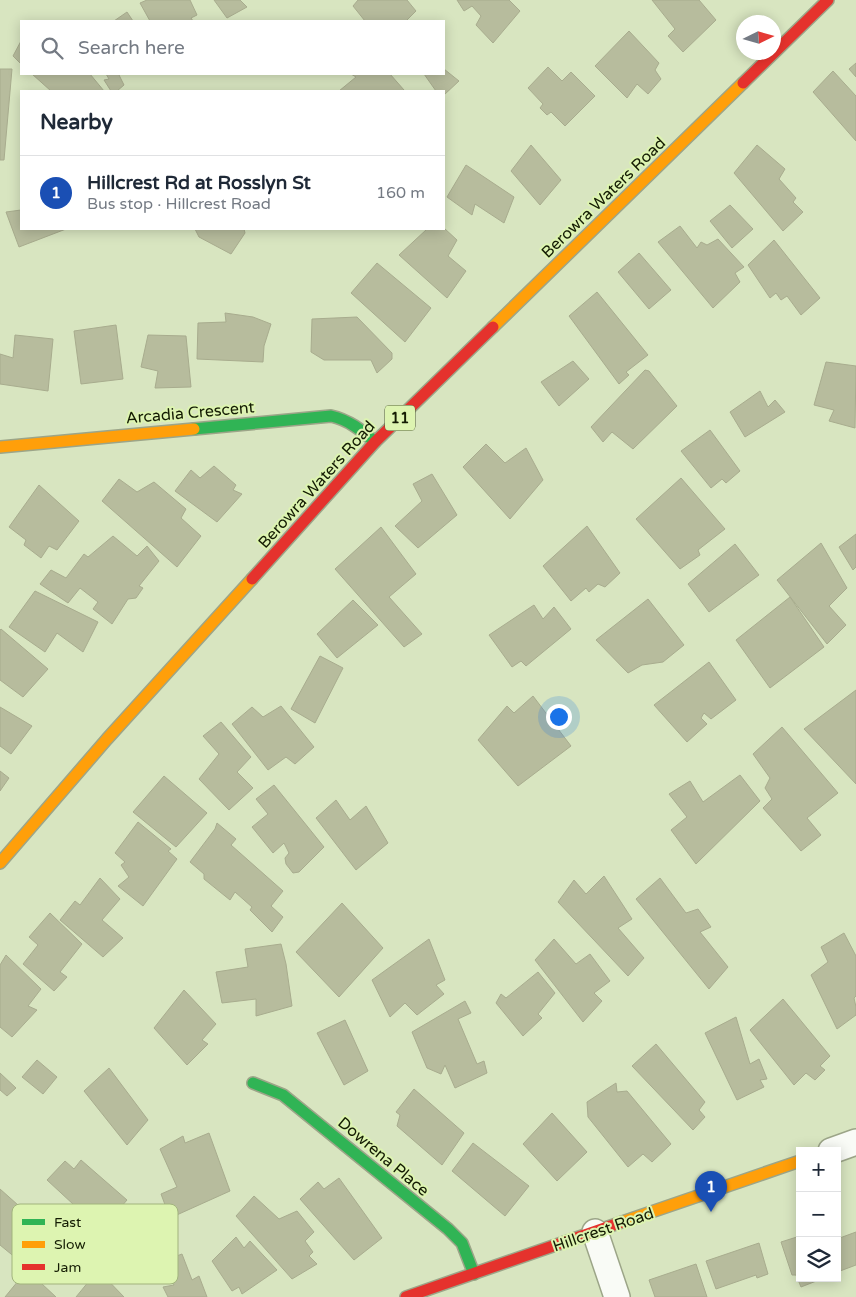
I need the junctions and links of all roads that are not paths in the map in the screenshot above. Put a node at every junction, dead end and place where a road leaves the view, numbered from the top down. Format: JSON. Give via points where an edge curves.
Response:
{"nodes":[{"id":1,"x":828,"y":0,"type":"edge"},
{"id":2,"x":375,"y":442,"type":"junction"},
{"id":3,"x":0,"y":448,"type":"edge"},
{"id":4,"x":0,"y":863,"type":"edge"},
{"id":5,"x":253,"y":1083,"type":"dead end"},
{"id":6,"x":856,"y":1142,"type":"edge"},
{"id":7,"x":841,"y":1147,"type":"edge"},
{"id":8,"x":796,"y":1162,"type":"edge"},
{"id":9,"x":595,"y":1232,"type":"junction"},
{"id":10,"x":474,"y":1274,"type":"junction"},
{"id":11,"x":406,"y":1297,"type":"edge"},
{"id":12,"x":617,"y":1297,"type":"edge"}],
"edges":[{"from":1,"to":2,"type":"main road","name":"Berowra Waters Road","number":"11"},
{"from":2,"to":3,"type":"main road","name":"Arcadia Crescent","via":[[352,422],[331,416]]},
{"from":2,"to":4,"type":"main road","name":"Berowra Waters Road","number":"11","via":[[107,739]]},
{"from":5,"to":10,"type":"main road","name":"Dowrena Place","via":[[283,1095],[448,1229],[462,1243]]},
{"from":6,"to":7,"type":"street"},
{"from":8,"to":9,"type":"main road","name":"Hillcrest Road"},
{"from":9,"to":10,"type":"main road","name":"Hillcrest Road"},
{"from":9,"to":12,"type":"street"},
{"from":10,"to":11,"type":"main road","name":"Hillcrest Road"}]}
